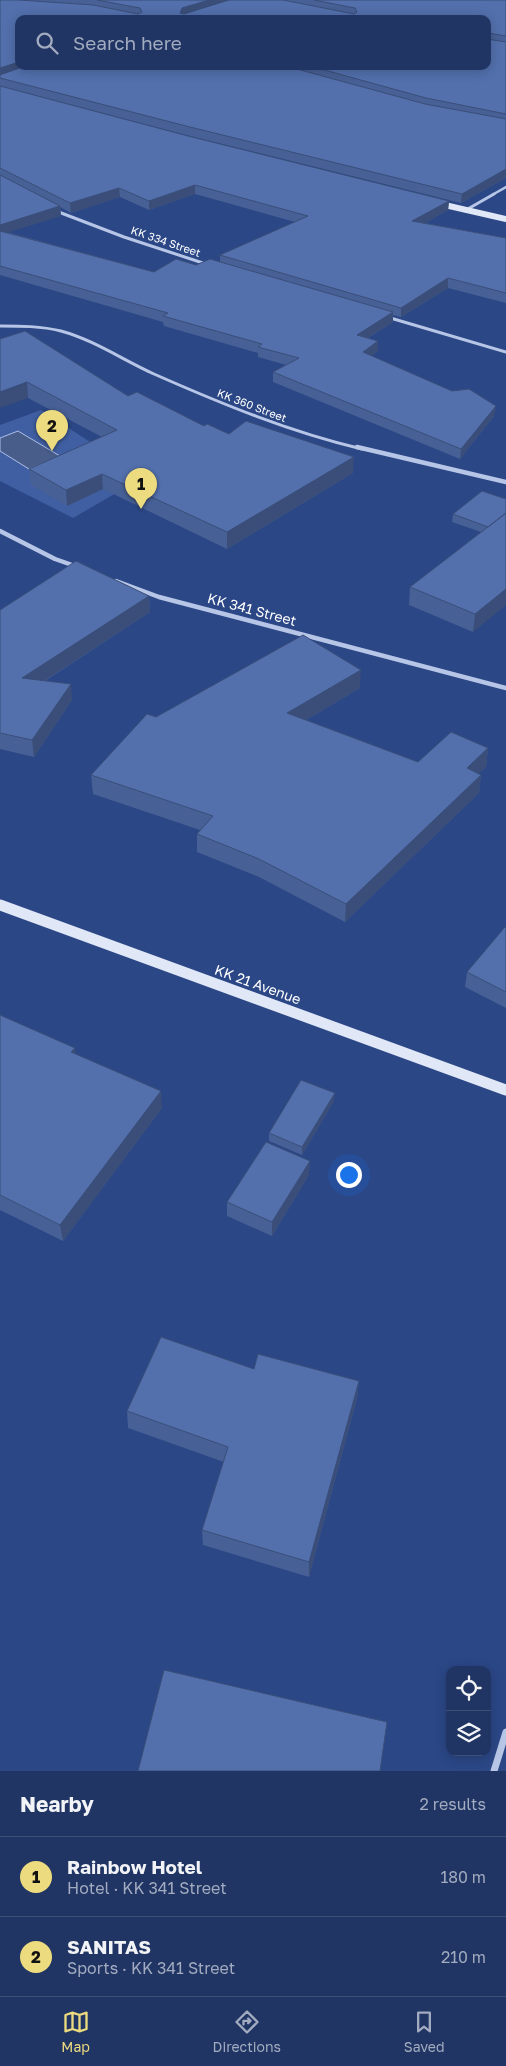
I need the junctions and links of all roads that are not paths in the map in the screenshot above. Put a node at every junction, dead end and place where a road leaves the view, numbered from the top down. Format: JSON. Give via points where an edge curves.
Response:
{"nodes":[{"id":1,"x":506,"y":188,"type":"edge"},
{"id":2,"x":430,"y":201,"type":"edge"},
{"id":3,"x":50,"y":208,"type":"edge"},
{"id":4,"x":466,"y":210,"type":"junction"},
{"id":5,"x":506,"y":219,"type":"edge"},
{"id":6,"x":212,"y":266,"type":"edge"},
{"id":7,"x":383,"y":316,"type":"edge"},
{"id":8,"x":0,"y":326,"type":"edge"},
{"id":9,"x":506,"y":352,"type":"edge"},
{"id":10,"x":506,"y":482,"type":"edge"},
{"id":11,"x":0,"y":531,"type":"edge"},
{"id":12,"x":81,"y":568,"type":"edge"},
{"id":13,"x":107,"y":578,"type":"edge"},
{"id":14,"x":506,"y":688,"type":"edge"},
{"id":15,"x":0,"y":906,"type":"edge"},
{"id":16,"x":506,"y":1090,"type":"edge"},
{"id":17,"x":506,"y":1732,"type":"edge"},
{"id":18,"x":494,"y":1771,"type":"edge"}],
"edges":[{"from":1,"to":4,"type":"street"},
{"from":2,"to":4,"type":"main road"},
{"from":3,"to":6,"type":"street","name":"KK 334 Street"},
{"from":4,"to":5,"type":"main road"},
{"from":7,"to":9,"type":"street"},
{"from":8,"to":10,"type":"street","name":"KK 360 Street","via":[[31,326],[61,331],[256,417],[329,441]]},
{"from":11,"to":12,"type":"street","via":[[55,559]]},
{"from":13,"to":14,"type":"street","name":"KK 341 Street","via":[[159,597]]},
{"from":15,"to":16,"type":"main road","name":"KK 21 Avenue"},
{"from":17,"to":18,"type":"street"}]}
